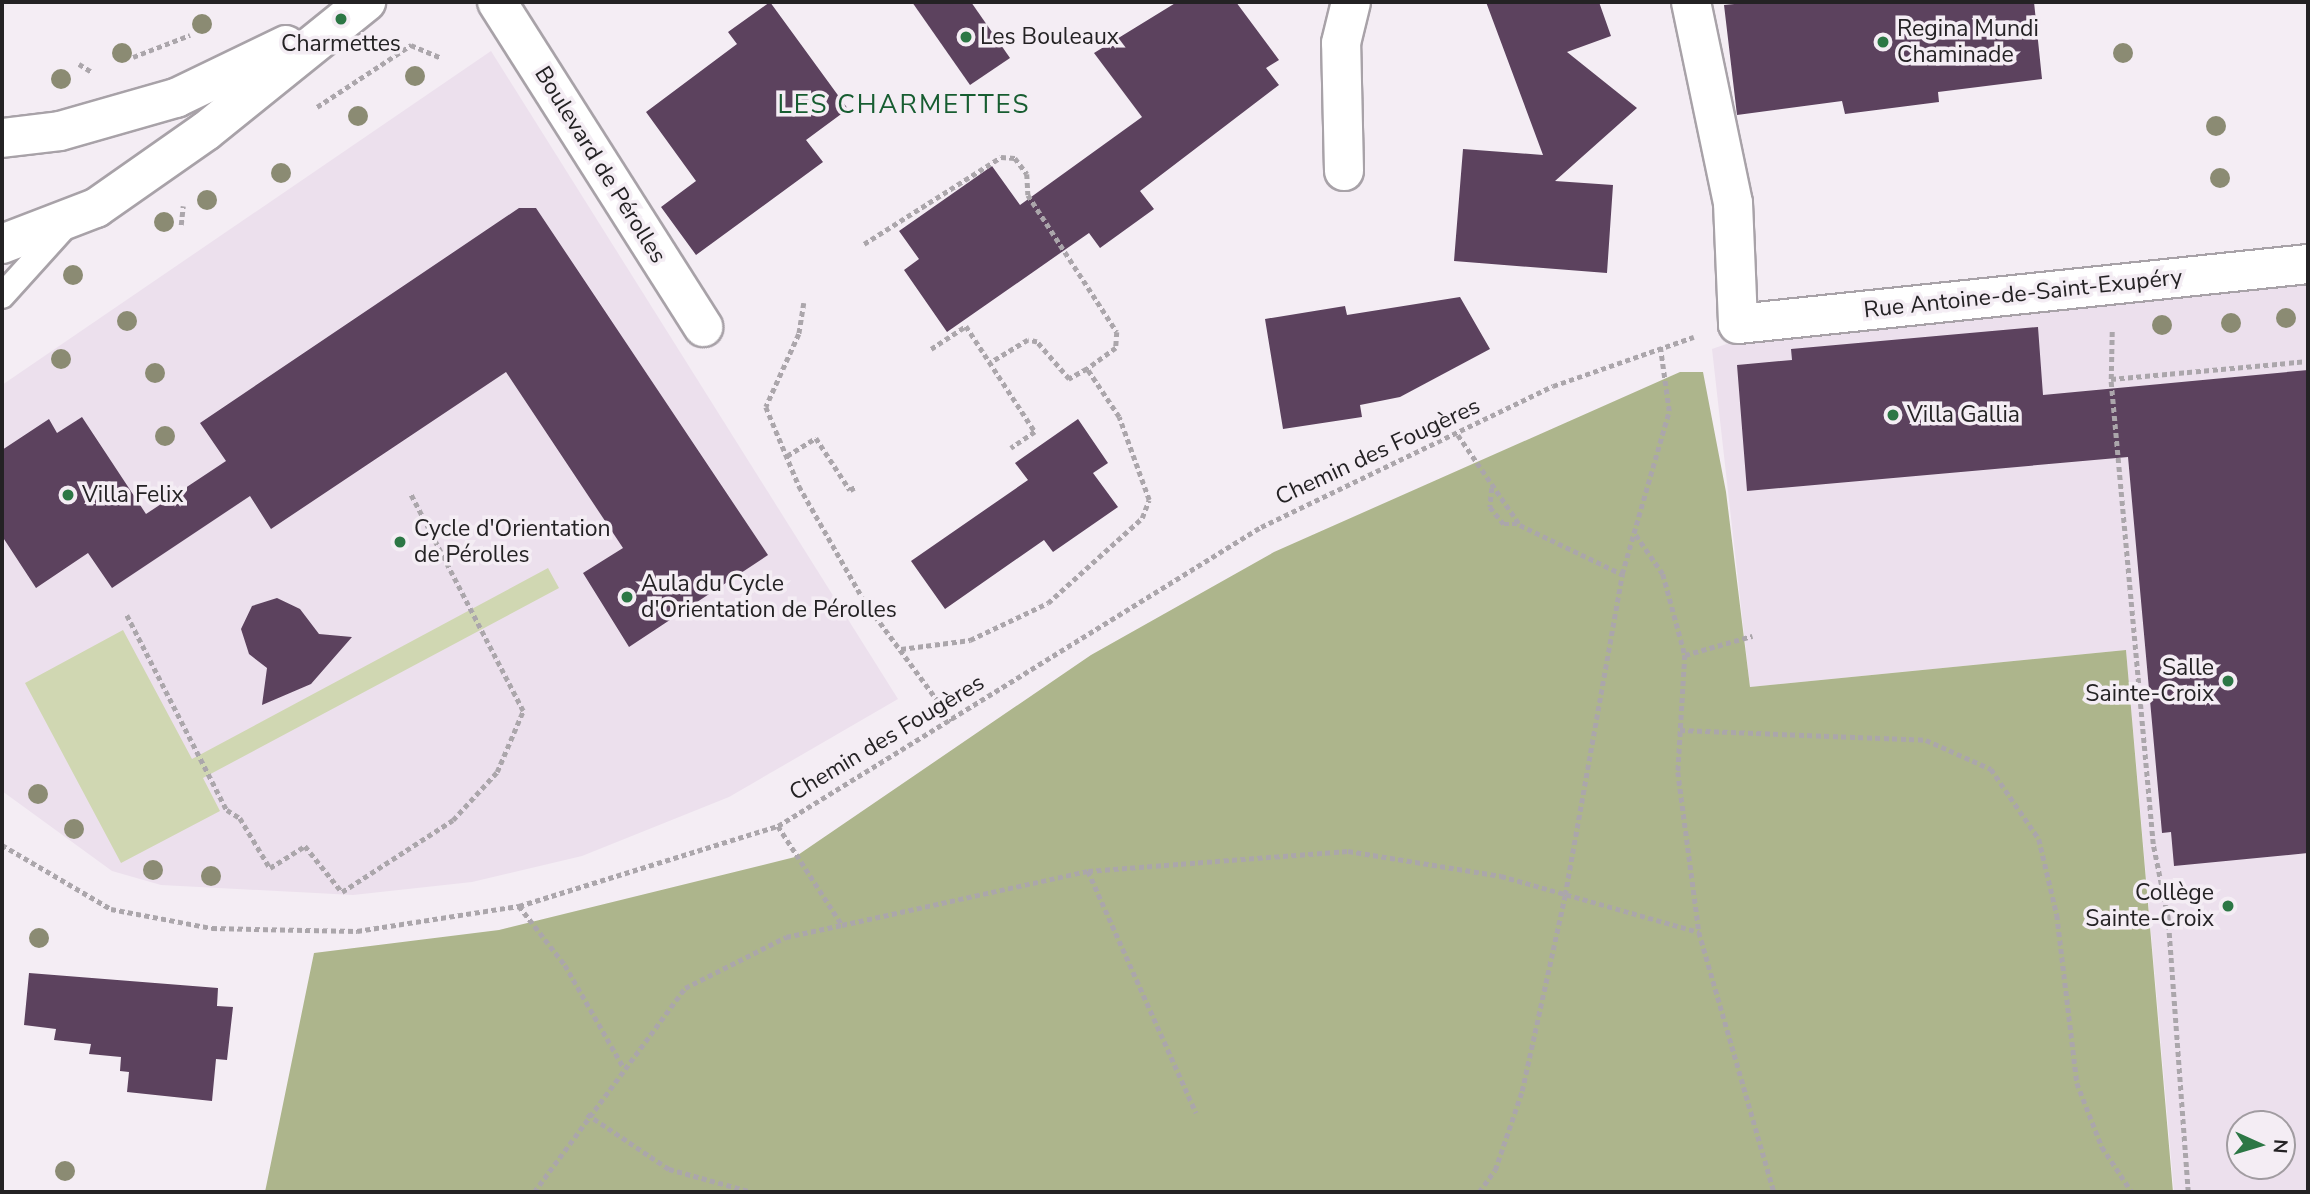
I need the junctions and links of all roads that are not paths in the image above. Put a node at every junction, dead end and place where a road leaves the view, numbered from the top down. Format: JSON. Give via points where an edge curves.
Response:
{"nodes":[{"id":1,"x":497,"y":2,"type":"edge"},
{"id":2,"x":1351,"y":2,"type":"edge"},
{"id":3,"x":1691,"y":2,"type":"edge"},
{"id":4,"x":354,"y":10,"type":"edge"},
{"id":5,"x":2,"y":138,"type":"edge"},
{"id":6,"x":1344,"y":171,"type":"dead end"},
{"id":7,"x":68,"y":223,"type":"junction"},
{"id":8,"x":2,"y":244,"type":"edge"},
{"id":9,"x":2308,"y":264,"type":"edge"},
{"id":10,"x":2,"y":296,"type":"edge"},
{"id":11,"x":703,"y":327,"type":"dead end"}],
"edges":[{"from":1,"to":11,"type":"street","name":"Boulevard de Pérolles"},
{"from":2,"to":6,"type":"street","via":[[1342,43]]},
{"from":3,"to":9,"type":"street","name":"Rue Antoine-de-Saint-Exupéry","via":[[1733,203],[1738,324]]},
{"from":4,"to":5,"type":"street","via":[[176,99],[60,131]]},
{"from":4,"to":7,"type":"street","via":[[206,131]]},
{"from":7,"to":8,"type":"street"},
{"from":7,"to":10,"type":"lane"}]}
